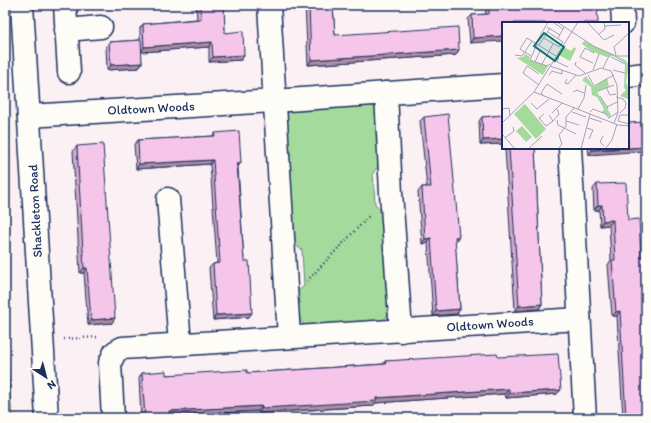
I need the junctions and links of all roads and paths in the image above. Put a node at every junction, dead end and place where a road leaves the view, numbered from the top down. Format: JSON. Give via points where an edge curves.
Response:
{"nodes":[{"id":1,"x":22,"y":5,"type":"edge"},
{"id":2,"x":65,"y":5,"type":"edge"},
{"id":3,"x":269,"y":5,"type":"edge"},
{"id":4,"x":622,"y":5,"type":"edge"},
{"id":5,"x":623,"y":22,"type":"edge"},
{"id":6,"x":101,"y":27,"type":"dead end"},
{"id":7,"x":66,"y":30,"type":"junction"},
{"id":8,"x":69,"y":72,"type":"dead end"},
{"id":9,"x":646,"y":74,"type":"edge"},
{"id":10,"x":629,"y":76,"type":"edge"},
{"id":11,"x":502,"y":85,"type":"edge"},
{"id":12,"x":386,"y":93,"type":"junction"},
{"id":13,"x":273,"y":101,"type":"junction"},
{"id":14,"x":29,"y":116,"type":"junction"},
{"id":15,"x":570,"y":149,"type":"edge"},
{"id":16,"x":391,"y":193,"type":"junction"},
{"id":17,"x":168,"y":199,"type":"dead end"},
{"id":18,"x":287,"y":303,"type":"junction"},
{"id":19,"x":578,"y":318,"type":"junction"},
{"id":20,"x":401,"y":331,"type":"junction"},
{"id":21,"x":103,"y":337,"type":"dead end"},
{"id":22,"x":289,"y":337,"type":"junction"},
{"id":23,"x":64,"y":339,"type":"dead end"},
{"id":24,"x":180,"y":344,"type":"junction"},
{"id":25,"x":47,"y":418,"type":"edge"},
{"id":26,"x":113,"y":418,"type":"edge"},
{"id":27,"x":585,"y":418,"type":"edge"}],
"edges":[{"from":1,"to":14,"type":"street","name":"Shackleton Road"},
{"from":2,"to":7,"type":"street"},
{"from":3,"to":13,"type":"street"},
{"from":4,"to":5,"type":"street"},
{"from":6,"to":7,"type":"street"},
{"from":7,"to":8,"type":"street"},
{"from":9,"to":10,"type":"street"},
{"from":11,"to":12,"type":"street","name":"Oldtown Woods"},
{"from":12,"to":13,"type":"street","name":"Oldtown Woods"},
{"from":12,"to":16,"type":"street"},
{"from":13,"to":14,"type":"street","name":"Oldtown Woods"},
{"from":13,"to":18,"type":"street"},
{"from":14,"to":25,"type":"street","name":"Shackleton Road"},
{"from":15,"to":19,"type":"street"},
{"from":16,"to":18,"type":"path"},
{"from":16,"to":20,"type":"street"},
{"from":17,"to":24,"type":"street"},
{"from":18,"to":22,"type":"street"},
{"from":19,"to":20,"type":"street","name":"Oldtown Woods"},
{"from":19,"to":27,"type":"street"},
{"from":20,"to":22,"type":"street","name":"Oldtown Woods"},
{"from":21,"to":23,"type":"path"},
{"from":22,"to":24,"type":"street","name":"Oldtown Woods"},
{"from":24,"to":26,"type":"street","name":"Oldtown Woods","via":[[122,348],[115,352],[110,363]]}]}
